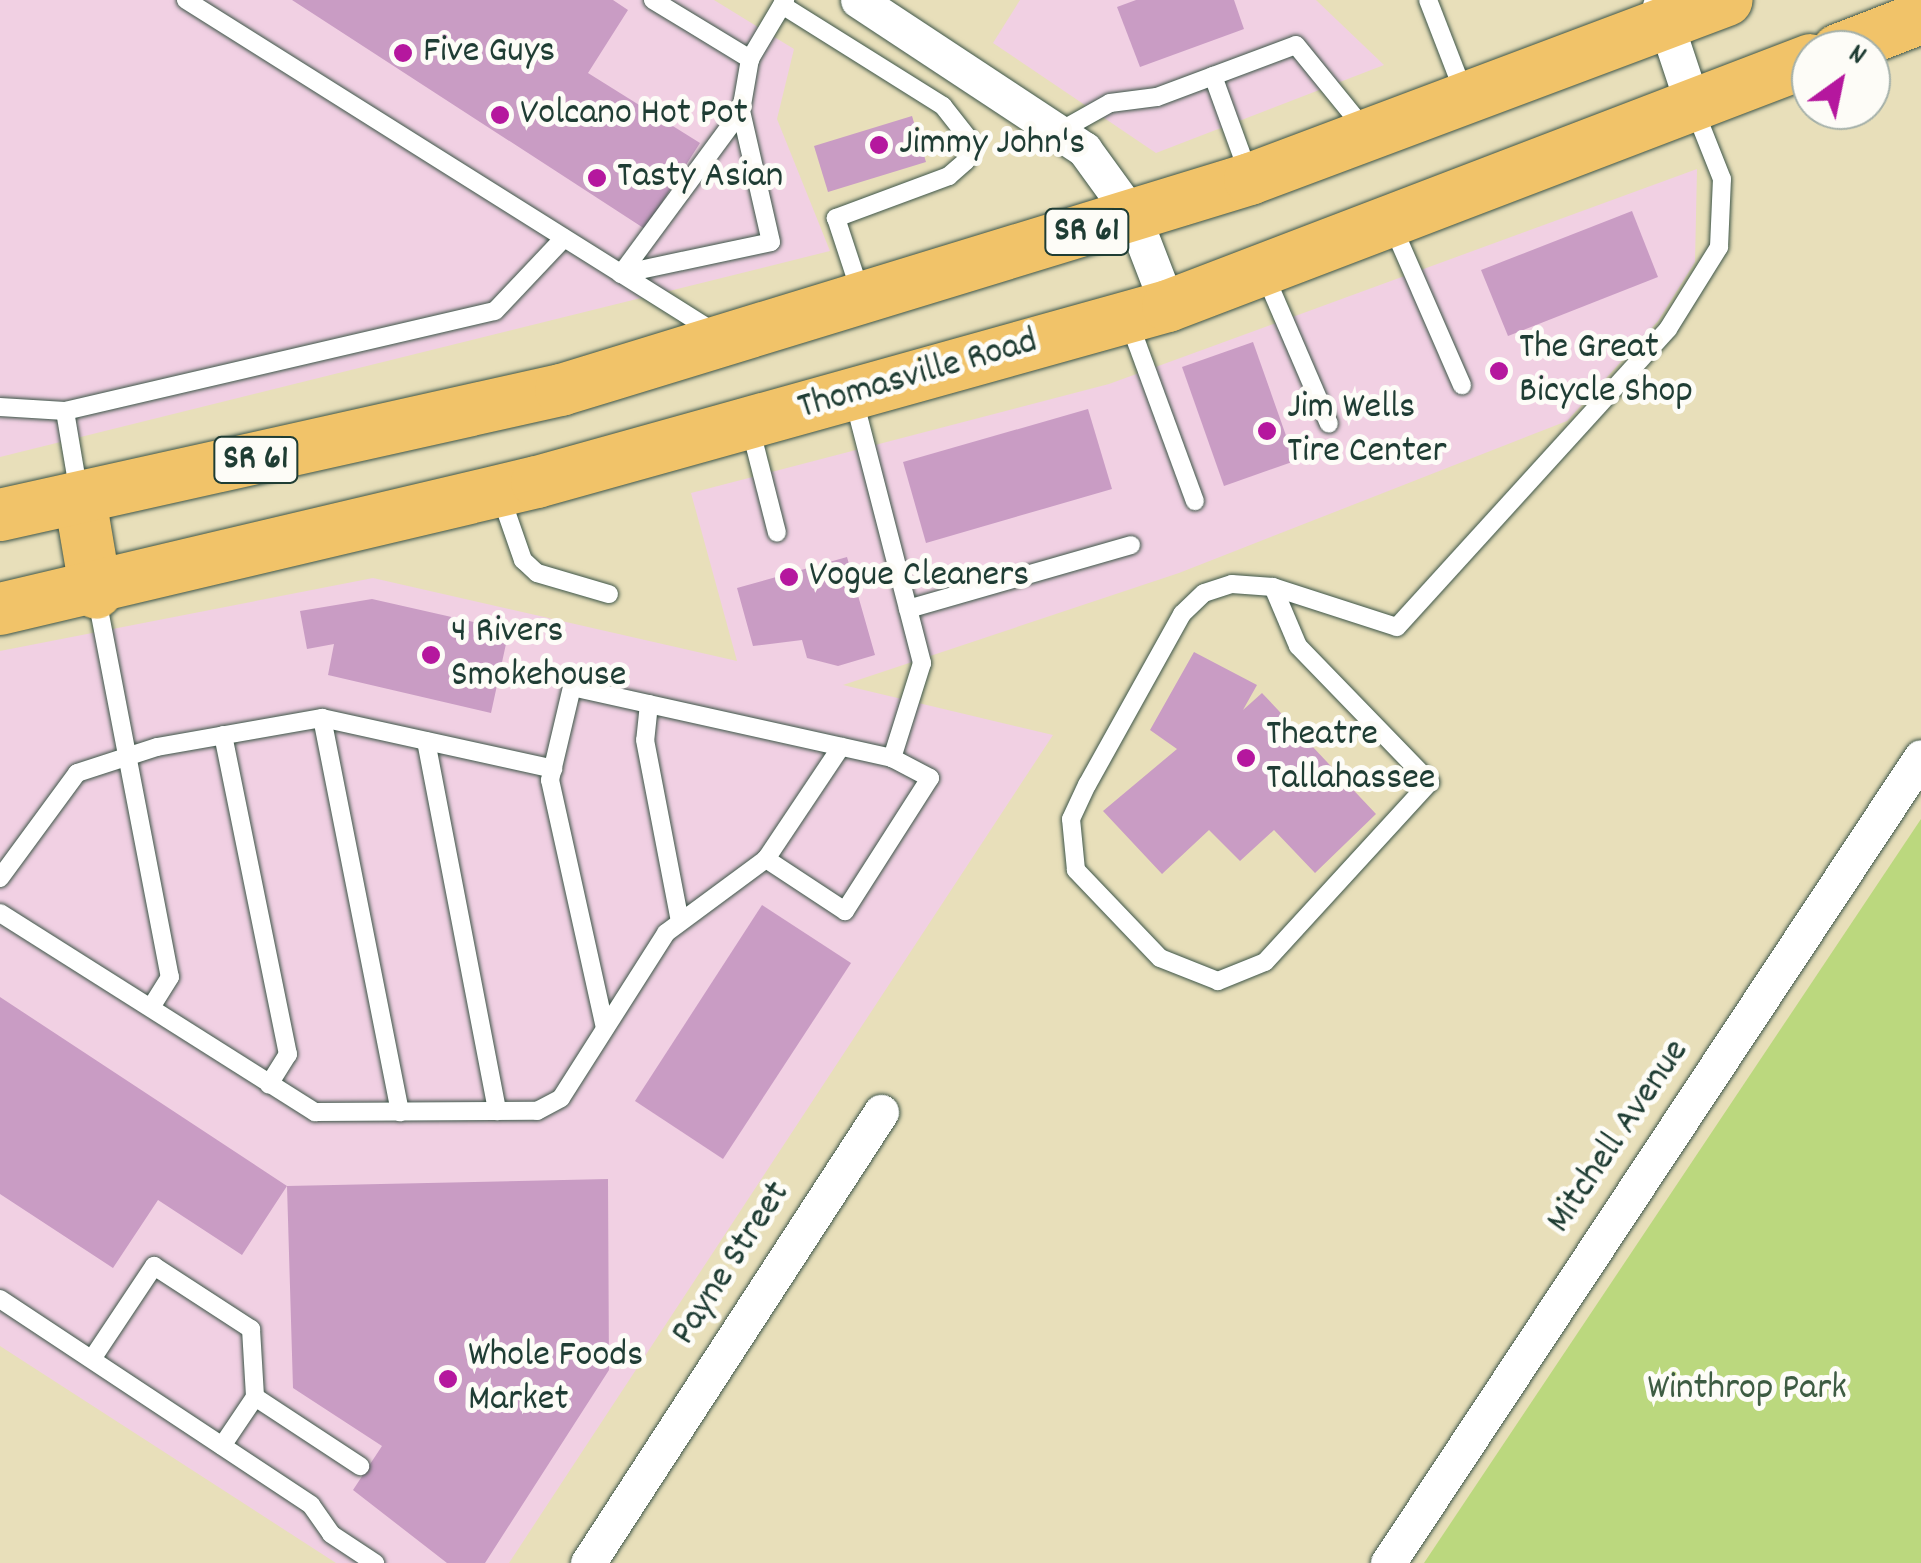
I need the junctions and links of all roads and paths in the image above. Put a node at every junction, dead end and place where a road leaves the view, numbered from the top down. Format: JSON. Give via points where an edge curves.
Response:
{"nodes":[{"id":1,"x":186,"y":0,"type":"edge"},
{"id":2,"x":654,"y":0,"type":"edge"},
{"id":3,"x":858,"y":0,"type":"edge"},
{"id":4,"x":1428,"y":0,"type":"edge"},
{"id":5,"x":1727,"y":0,"type":"edge"},
{"id":6,"x":784,"y":3,"type":"edge"},
{"id":7,"x":1662,"y":12,"type":"edge"},
{"id":8,"x":1921,"y":18,"type":"edge"},
{"id":9,"x":1890,"y":30,"type":"edge"},
{"id":10,"x":750,"y":59,"type":"junction"},
{"id":11,"x":1791,"y":68,"type":"edge"},
{"id":12,"x":1213,"y":76,"type":"junction"},
{"id":13,"x":1467,"y":103,"type":"junction"},
{"id":14,"x":1693,"y":106,"type":"junction"},
{"id":15,"x":741,"y":111,"type":"junction"},
{"id":16,"x":1060,"y":131,"type":"junction"},
{"id":17,"x":1372,"y":138,"type":"junction"},
{"id":18,"x":1250,"y":179,"type":"junction"},
{"id":19,"x":1134,"y":218,"type":"junction"},
{"id":20,"x":1390,"y":221,"type":"junction"},
{"id":21,"x":564,"y":238,"type":"junction"},
{"id":22,"x":1262,"y":270,"type":"junction"},
{"id":23,"x":621,"y":274,"type":"junction"},
{"id":24,"x":862,"y":300,"type":"junction"},
{"id":25,"x":1148,"y":311,"type":"junction"},
{"id":26,"x":727,"y":340,"type":"junction"},
{"id":27,"x":1462,"y":385,"type":"dead end"},
{"id":28,"x":852,"y":396,"type":"junction"},
{"id":29,"x":0,"y":407,"type":"edge"},
{"id":30,"x":64,"y":411,"type":"junction"},
{"id":31,"x":749,"y":423,"type":"junction"},
{"id":32,"x":1329,"y":424,"type":"dead end"},
{"id":33,"x":499,"y":492,"type":"junction"},
{"id":34,"x":80,"y":500,"type":"junction"},
{"id":35,"x":1195,"y":501,"type":"dead end"},
{"id":36,"x":0,"y":515,"type":"edge"},
{"id":37,"x":777,"y":533,"type":"dead end"},
{"id":38,"x":1130,"y":545,"type":"dead end"},
{"id":39,"x":1273,"y":587,"type":"junction"},
{"id":40,"x":96,"y":594,"type":"junction"},
{"id":41,"x":609,"y":594,"type":"dead end"},
{"id":42,"x":0,"y":609,"type":"edge"},
{"id":43,"x":908,"y":609,"type":"junction"},
{"id":44,"x":648,"y":704,"type":"junction"},
{"id":45,"x":322,"y":718,"type":"junction"},
{"id":46,"x":222,"y":735,"type":"junction"},
{"id":47,"x":426,"y":740,"type":"junction"},
{"id":48,"x":840,"y":747,"type":"junction"},
{"id":49,"x":1921,"y":757,"type":"edge"},
{"id":50,"x":124,"y":758,"type":"junction"},
{"id":51,"x":892,"y":758,"type":"junction"},
{"id":52,"x":553,"y":768,"type":"junction"},
{"id":53,"x":766,"y":859,"type":"junction"},
{"id":54,"x":0,"y":878,"type":"edge"},
{"id":55,"x":0,"y":913,"type":"edge"},
{"id":56,"x":680,"y":922,"type":"junction"},
{"id":57,"x":150,"y":1008,"type":"junction"},
{"id":58,"x":605,"y":1028,"type":"junction"},
{"id":59,"x":270,"y":1084,"type":"junction"},
{"id":60,"x":400,"y":1112,"type":"junction"},
{"id":61,"x":497,"y":1112,"type":"junction"},
{"id":62,"x":881,"y":1112,"type":"dead end"},
{"id":63,"x":0,"y":1298,"type":"edge"},
{"id":64,"x":92,"y":1359,"type":"junction"},
{"id":65,"x":255,"y":1396,"type":"junction"},
{"id":66,"x":222,"y":1446,"type":"junction"},
{"id":67,"x":360,"y":1466,"type":"dead end"},
{"id":68,"x":375,"y":1563,"type":"edge"},
{"id":69,"x":588,"y":1563,"type":"edge"},
{"id":70,"x":1388,"y":1563,"type":"edge"}],
"edges":[{"from":1,"to":21,"type":"lane"},
{"from":2,"to":10,"type":"lane"},
{"from":3,"to":16,"type":"street"},
{"from":4,"to":13,"type":"lane"},
{"from":5,"to":7,"type":"main road","number":"SR 61"},
{"from":6,"to":10,"type":"lane"},
{"from":6,"to":24,"type":"lane","via":[[943,106],[969,139],[966,161],[949,176],[836,218]]},
{"from":7,"to":13,"type":"main road","number":"SR 61"},
{"from":7,"to":14,"type":"street"},
{"from":8,"to":9,"type":"main road"},
{"from":10,"to":15,"type":"lane"},
{"from":11,"to":14,"type":"main road","name":"Thomasville Road","number":"SR 61"},
{"from":12,"to":16,"type":"lane","via":[[1110,103]]},
{"from":12,"to":17,"type":"lane","via":[[1296,45]]},
{"from":12,"to":18,"type":"lane"},
{"from":13,"to":17,"type":"main road","number":"SR 61"},
{"from":14,"to":20,"type":"main road","name":"Thomasville Road","number":"SR 61"},
{"from":14,"to":39,"type":"lane","via":[[1722,178],[1719,247],[1668,329],[1396,627]]},
{"from":15,"to":23,"type":"lane"},
{"from":15,"to":23,"type":"lane","via":[[771,242]]},
{"from":16,"to":19,"type":"street","via":[[1106,174]]},
{"from":17,"to":18,"type":"main road","number":"SR 61"},
{"from":18,"to":19,"type":"main road","number":"SR 61"},
{"from":19,"to":24,"type":"main road","number":"SR 61"},
{"from":19,"to":25,"type":"street"},
{"from":20,"to":22,"type":"main road","name":"Thomasville Road","number":"SR 61"},
{"from":20,"to":27,"type":"lane"},
{"from":21,"to":23,"type":"lane"},
{"from":21,"to":30,"type":"lane","via":[[495,310]]},
{"from":22,"to":25,"type":"main road","name":"Thomasville Road","number":"SR 61"},
{"from":22,"to":32,"type":"lane"},
{"from":23,"to":26,"type":"lane"},
{"from":24,"to":26,"type":"main road","number":"SR 61"},
{"from":25,"to":28,"type":"main road","name":"Thomasville Road","number":"SR 61"},
{"from":25,"to":35,"type":"lane"},
{"from":26,"to":31,"type":"main road"},
{"from":26,"to":34,"type":"main road","number":"SR 61","via":[[561,390]]},
{"from":28,"to":31,"type":"main road","name":"Thomasville Road","number":"SR 61"},
{"from":28,"to":43,"type":"lane"},
{"from":29,"to":30,"type":"lane"},
{"from":30,"to":34,"type":"lane"},
{"from":31,"to":33,"type":"main road","name":"Thomasville Road","number":"SR 61"},
{"from":31,"to":37,"type":"lane"},
{"from":33,"to":40,"type":"main road","name":"Thomasville Road","number":"SR 61"},
{"from":33,"to":41,"type":"lane","via":[[523,560],[537,573]]},
{"from":34,"to":36,"type":"main road","number":"SR 61"},
{"from":34,"to":40,"type":"main road"},
{"from":38,"to":43,"type":"lane"},
{"from":39,"to":39,"type":"lane","via":[[1298,646],[1430,782],[1264,962],[1218,981],[1160,958],[1076,870],[1072,819],[1182,614],[1232,584]]},
{"from":40,"to":42,"type":"main road","name":"Thomasville Road","number":"SR 61"},
{"from":40,"to":50,"type":"lane"},
{"from":43,"to":51,"type":"lane","via":[[922,663]]},
{"from":44,"to":48,"type":"lane"},
{"from":44,"to":52,"type":"lane","via":[[572,688]]},
{"from":44,"to":56,"type":"lane","via":[[645,740]]},
{"from":45,"to":46,"type":"lane"},
{"from":45,"to":47,"type":"lane"},
{"from":45,"to":60,"type":"lane"},
{"from":46,"to":50,"type":"lane"},
{"from":46,"to":59,"type":"lane","via":[[288,1054]]},
{"from":47,"to":52,"type":"lane"},
{"from":47,"to":61,"type":"lane"},
{"from":48,"to":51,"type":"lane"},
{"from":48,"to":53,"type":"lane"},
{"from":49,"to":70,"type":"street","name":"Mitchell Avenue"},
{"from":50,"to":54,"type":"lane","via":[[77,773]]},
{"from":50,"to":57,"type":"lane","via":[[170,977]]},
{"from":51,"to":53,"type":"lane","via":[[930,778],[846,911]]},
{"from":52,"to":58,"type":"lane"},
{"from":53,"to":56,"type":"lane"},
{"from":55,"to":57,"type":"lane"},
{"from":56,"to":58,"type":"lane"},
{"from":57,"to":59,"type":"lane"},
{"from":58,"to":61,"type":"lane","via":[[561,1098],[537,1111]]},
{"from":59,"to":60,"type":"lane","via":[[314,1112]]},
{"from":60,"to":61,"type":"lane"},
{"from":62,"to":69,"type":"street","name":"Payne Street"},
{"from":63,"to":64,"type":"lane"},
{"from":64,"to":65,"type":"lane","via":[[154,1266],[251,1329]]},
{"from":64,"to":66,"type":"lane"},
{"from":65,"to":66,"type":"lane"},
{"from":65,"to":67,"type":"lane"},
{"from":66,"to":68,"type":"lane"}]}
